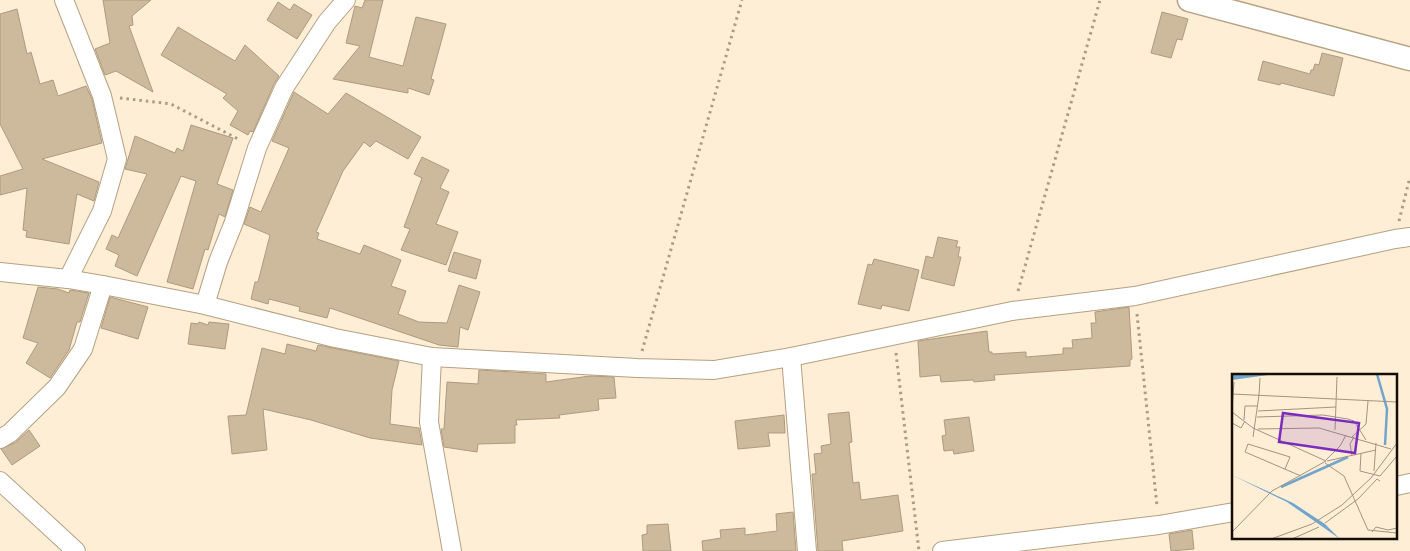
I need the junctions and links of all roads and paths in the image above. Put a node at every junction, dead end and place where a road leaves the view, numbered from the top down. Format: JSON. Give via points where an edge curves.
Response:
{"nodes":[{"id":1,"x":64,"y":0,"type":"edge"},
{"id":2,"x":346,"y":0,"type":"edge"},
{"id":3,"x":742,"y":0,"type":"edge"},
{"id":4,"x":1100,"y":0,"type":"edge"},
{"id":5,"x":1189,"y":0,"type":"edge"},
{"id":6,"x":1410,"y":59,"type":"edge"},
{"id":7,"x":102,"y":96,"type":"junction"},
{"id":8,"x":257,"y":148,"type":"junction"},
{"id":9,"x":1410,"y":176,"type":"edge"},
{"id":10,"x":1403,"y":238,"type":"edge"},
{"id":11,"x":0,"y":272,"type":"edge"},
{"id":12,"x":68,"y":279,"type":"junction"},
{"id":13,"x":103,"y":285,"type":"junction"},
{"id":14,"x":1135,"y":296,"type":"junction"},
{"id":15,"x":205,"y":305,"type":"junction"},
{"id":16,"x":1012,"y":311,"type":"junction"},
{"id":17,"x":894,"y":335,"type":"junction"},
{"id":18,"x":432,"y":357,"type":"junction"},
{"id":19,"x":790,"y":358,"type":"junction"},
{"id":20,"x":637,"y":368,"type":"junction"},
{"id":21,"x":0,"y":439,"type":"edge"},
{"id":22,"x":0,"y":481,"type":"edge"},
{"id":23,"x":1232,"y":512,"type":"edge"},
{"id":24,"x":1159,"y":525,"type":"junction"},
{"id":25,"x":76,"y":551,"type":"edge"},
{"id":26,"x":452,"y":551,"type":"edge"},
{"id":27,"x":807,"y":551,"type":"edge"},
{"id":28,"x":919,"y":551,"type":"edge"},
{"id":29,"x":942,"y":551,"type":"edge"}],
"edges":[{"from":1,"to":7,"type":"street"},
{"from":2,"to":8,"type":"street","via":[[327,22],[284,88]]},
{"from":3,"to":20,"type":"path"},
{"from":4,"to":16,"type":"path"},
{"from":5,"to":6,"type":"street"},
{"from":7,"to":8,"type":"path","via":[[170,104]]},
{"from":7,"to":12,"type":"street","via":[[116,159],[102,211]]},
{"from":8,"to":15,"type":"street"},
{"from":9,"to":10,"type":"path"},
{"from":10,"to":14,"type":"street"},
{"from":11,"to":12,"type":"street"},
{"from":12,"to":13,"type":"street"},
{"from":13,"to":15,"type":"street"},
{"from":13,"to":21,"type":"street","via":[[83,349],[57,387]]},
{"from":14,"to":16,"type":"street"},
{"from":14,"to":24,"type":"path"},
{"from":15,"to":18,"type":"street","via":[[335,338]]},
{"from":16,"to":17,"type":"street"},
{"from":17,"to":19,"type":"street"},
{"from":17,"to":28,"type":"path"},
{"from":18,"to":20,"type":"street"},
{"from":18,"to":26,"type":"street","via":[[429,422]]},
{"from":19,"to":20,"type":"street","via":[[714,370]]},
{"from":19,"to":27,"type":"street"},
{"from":22,"to":25,"type":"street"},
{"from":23,"to":24,"type":"street"},
{"from":24,"to":29,"type":"street"}]}
